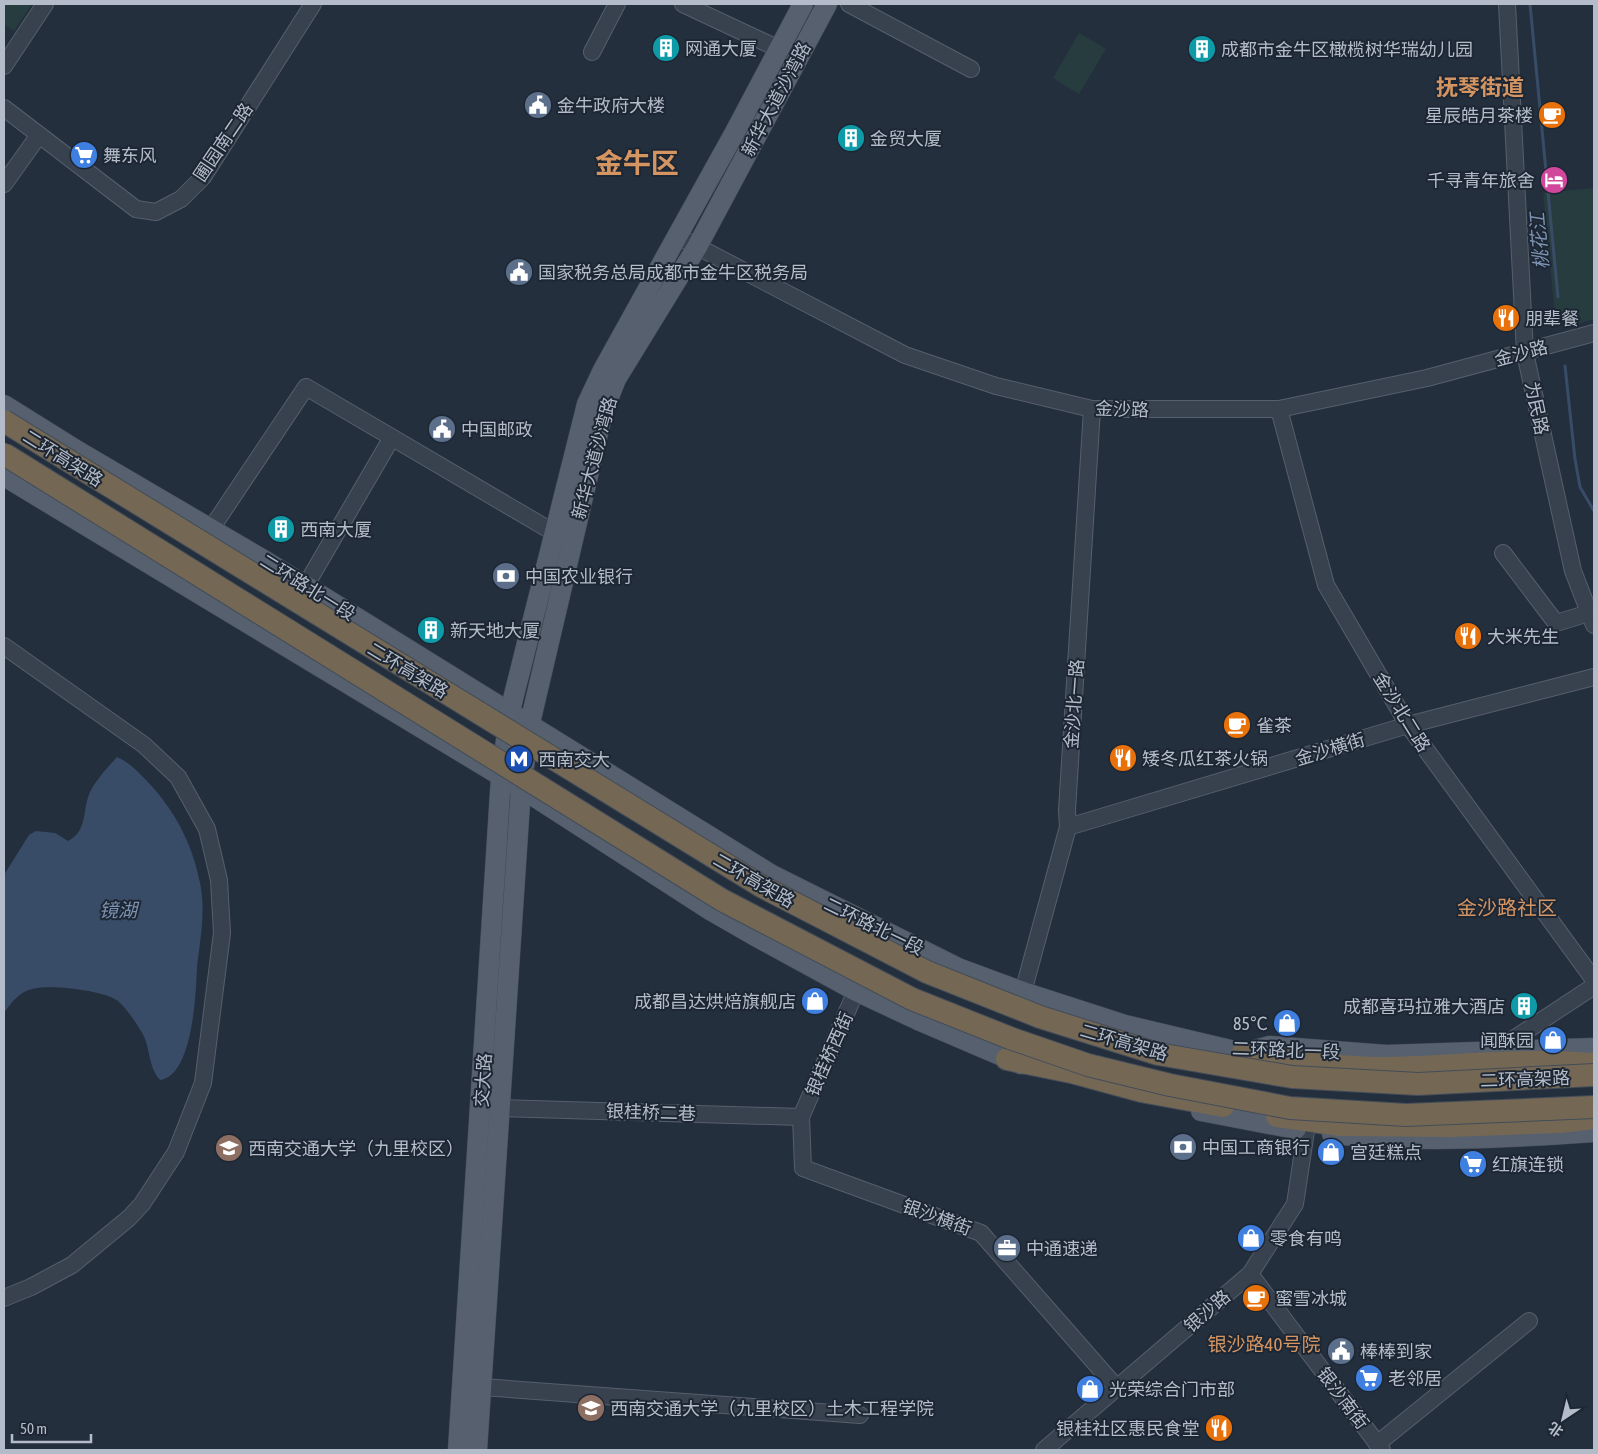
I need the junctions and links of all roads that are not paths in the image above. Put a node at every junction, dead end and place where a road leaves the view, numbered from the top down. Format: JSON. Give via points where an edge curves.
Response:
{"nodes":[{"id":1,"x":45,"y":4,"type":"edge"},
{"id":2,"x":313,"y":4,"type":"edge"},
{"id":3,"x":617,"y":4,"type":"edge"},
{"id":4,"x":683,"y":4,"type":"edge"},
{"id":5,"x":803,"y":4,"type":"edge"},
{"id":6,"x":827,"y":4,"type":"edge"},
{"id":7,"x":849,"y":4,"type":"edge"},
{"id":8,"x":1507,"y":4,"type":"edge"},
{"id":9,"x":779,"y":49,"type":"junction"},
{"id":10,"x":592,"y":52,"type":"dead end"},
{"id":11,"x":4,"y":66,"type":"edge"},
{"id":12,"x":971,"y":69,"type":"dead end"},
{"id":13,"x":4,"y":108,"type":"edge"},
{"id":14,"x":40,"y":135,"type":"junction"},
{"id":15,"x":4,"y":184,"type":"edge"},
{"id":16,"x":678,"y":236,"type":"junction"},
{"id":17,"x":697,"y":247,"type":"junction"},
{"id":18,"x":1594,"y":333,"type":"edge"},
{"id":19,"x":1525,"y":353,"type":"junction"},
{"id":20,"x":4,"y":405,"type":"edge"},
{"id":21,"x":1092,"y":409,"type":"junction"},
{"id":22,"x":1279,"y":410,"type":"junction"},
{"id":23,"x":4,"y":421,"type":"edge"},
{"id":24,"x":392,"y":439,"type":"junction"},
{"id":25,"x":4,"y":454,"type":"edge"},
{"id":26,"x":4,"y":476,"type":"edge"},
{"id":27,"x":211,"y":529,"type":"junction"},
{"id":28,"x":553,"y":532,"type":"junction"},
{"id":29,"x":1504,"y":553,"type":"dead end"},
{"id":30,"x":306,"y":585,"type":"junction"},
{"id":31,"x":1592,"y":619,"type":"edge"},
{"id":32,"x":4,"y":646,"type":"edge"},
{"id":33,"x":1594,"y":678,"type":"edge"},
{"id":34,"x":510,"y":711,"type":"junction"},
{"id":35,"x":530,"y":724,"type":"junction"},
{"id":36,"x":1408,"y":725,"type":"junction"},
{"id":37,"x":502,"y":777,"type":"junction"},
{"id":38,"x":521,"y":788,"type":"junction"},
{"id":39,"x":1068,"y":827,"type":"junction"},
{"id":40,"x":1594,"y":980,"type":"edge"},
{"id":41,"x":1594,"y":986,"type":"edge"},
{"id":42,"x":856,"y":991,"type":"junction"},
{"id":43,"x":1023,"y":992,"type":"junction"},
{"id":44,"x":1594,"y":1048,"type":"edge"},
{"id":45,"x":1497,"y":1050,"type":"junction"},
{"id":46,"x":1243,"y":1053,"type":"junction"},
{"id":47,"x":1007,"y":1059,"type":"junction"},
{"id":48,"x":1594,"y":1064,"type":"edge"},
{"id":49,"x":1594,"y":1076,"type":"edge"},
{"id":50,"x":1594,"y":1107,"type":"edge"},
{"id":51,"x":501,"y":1108,"type":"junction"},
{"id":52,"x":801,"y":1117,"type":"junction"},
{"id":53,"x":1594,"y":1118,"type":"edge"},
{"id":54,"x":1306,"y":1131,"type":"junction"},
{"id":55,"x":1594,"y":1132,"type":"edge"},
{"id":56,"x":1250,"y":1274,"type":"junction"},
{"id":57,"x":4,"y":1298,"type":"edge"},
{"id":58,"x":1529,"y":1321,"type":"dead end"},
{"id":59,"x":482,"y":1387,"type":"junction"},
{"id":60,"x":1117,"y":1388,"type":"junction"},
{"id":61,"x":860,"y":1415,"type":"dead end"},
{"id":62,"x":1380,"y":1447,"type":"edge"},
{"id":63,"x":458,"y":1450,"type":"edge"},
{"id":64,"x":477,"y":1450,"type":"edge"},
{"id":65,"x":1044,"y":1450,"type":"edge"}],
"edges":[{"from":1,"to":11,"type":"street"},
{"from":2,"to":14,"type":"street","name":"圃园南二路","via":[[203,177],[181,199],[156,212],[136,210]]},
{"from":3,"to":10,"type":"street"},
{"from":4,"to":9,"type":"street"},
{"from":5,"to":9,"type":"main road","name":"新华大道沙湾路"},
{"from":6,"to":17,"type":"main road","name":"新华大道沙湾路"},
{"from":7,"to":12,"type":"street"},
{"from":8,"to":19,"type":"street","name":"为民路"},
{"from":9,"to":16,"type":"main road","name":"新华大道沙湾路"},
{"from":13,"to":14,"type":"street","name":"圃园南二路"},
{"from":14,"to":15,"type":"street"},
{"from":16,"to":17,"type":"street","name":"金沙路"},
{"from":16,"to":28,"type":"main road","name":"新华大道沙湾路","via":[[587,404]]},
{"from":17,"to":21,"type":"street","name":"金沙路","via":[[905,355],[996,386]]},
{"from":17,"to":35,"type":"main road","name":"新华大道沙湾路","via":[[616,379],[603,412]]},
{"from":18,"to":19,"type":"street","name":"金沙路"},
{"from":19,"to":22,"type":"street","name":"金沙路"},
{"from":19,"to":31,"type":"street","name":"为民路","via":[[1573,570]]},
{"from":20,"to":27,"type":"main road","name":"二环路北一段"},
{"from":21,"to":22,"type":"street","name":"金沙路"},
{"from":21,"to":39,"type":"street","name":"金沙北一路"},
{"from":22,"to":36,"type":"street","name":"金沙北二路","via":[[1326,585]]},
{"from":23,"to":49,"type":"highway","name":"二环高架路","bridge":true,"via":[[761,886],[927,972],[1040,1018],[1158,1054],[1292,1078],[1418,1084]]},
{"from":24,"to":27,"type":"street","via":[[306,386]]},
{"from":24,"to":28,"type":"street"},
{"from":24,"to":30,"type":"street"},
{"from":25,"to":50,"type":"highway","name":"二环高架路","bridge":true,"via":[[722,900],[912,999],[1088,1065],[1290,1108],[1406,1115]]},
{"from":26,"to":37,"type":"main road"},
{"from":27,"to":30,"type":"main road","name":"二环路北一段"},
{"from":28,"to":34,"type":"main road","name":"新华大道沙湾路"},
{"from":29,"to":31,"type":"street","via":[[1556,623]]},
{"from":30,"to":34,"type":"main road","name":"二环路北一段"},
{"from":32,"to":57,"type":"street","via":[[144,745],[178,776],[207,829],[219,880],[222,934],[204,1083],[176,1152],[129,1218],[72,1265]]},
{"from":33,"to":36,"type":"street","name":"金沙横街"},
{"from":34,"to":35,"type":"main road","name":"二环路北一段"},
{"from":34,"to":37,"type":"main road","name":"交大路"},
{"from":35,"to":38,"type":"main road","name":"交大路"},
{"from":35,"to":43,"type":"main road","name":"二环路北一段","via":[[772,874],[958,968]]},
{"from":36,"to":39,"type":"street","name":"金沙横街"},
{"from":36,"to":40,"type":"street","name":"金沙北二路"},
{"from":37,"to":38,"type":"main road"},
{"from":37,"to":63,"type":"main road","name":"交大路"},
{"from":38,"to":42,"type":"main road","via":[[710,910]]},
{"from":38,"to":51,"type":"main road","name":"交大路"},
{"from":39,"to":43,"type":"street","name":"金沙北一路"},
{"from":41,"to":45,"type":"street"},
{"from":42,"to":47,"type":"main road"},
{"from":42,"to":52,"type":"street","name":"银桂桥西街"},
{"from":43,"to":46,"type":"main road","name":"二环路北一段","via":[[1125,1025]]},
{"from":44,"to":45,"type":"main road","name":"二环路北一段"},
{"from":45,"to":46,"type":"main road","name":"二环路北一段","via":[[1386,1055],[1270,1046]]},
{"from":46,"to":48,"type":"highway","via":[[1318,1064],[1382,1068],[1492,1063]]},
{"from":47,"to":53,"type":"highway","via":[[1071,1072],[1141,1092],[1341,1125],[1451,1126]]},
{"from":47,"to":54,"type":"main road","via":[[1057,1078],[1134,1098]]},
{"from":51,"to":52,"type":"street","name":"银桂桥二巷"},
{"from":51,"to":59,"type":"main road","name":"交大路"},
{"from":52,"to":60,"type":"street","name":"银沙横街","via":[[803,1168],[982,1233]]},
{"from":54,"to":55,"type":"main road","via":[[1387,1140]]},
{"from":54,"to":56,"type":"street","name":"银沙路","via":[[1295,1204]]},
{"from":56,"to":60,"type":"street","name":"银沙路"},
{"from":56,"to":62,"type":"street","name":"银沙南街"},
{"from":58,"to":62,"type":"street"},
{"from":59,"to":61,"type":"street"},
{"from":59,"to":64,"type":"main road","name":"交大路"},
{"from":60,"to":65,"type":"street","name":"银沙路"}]}
